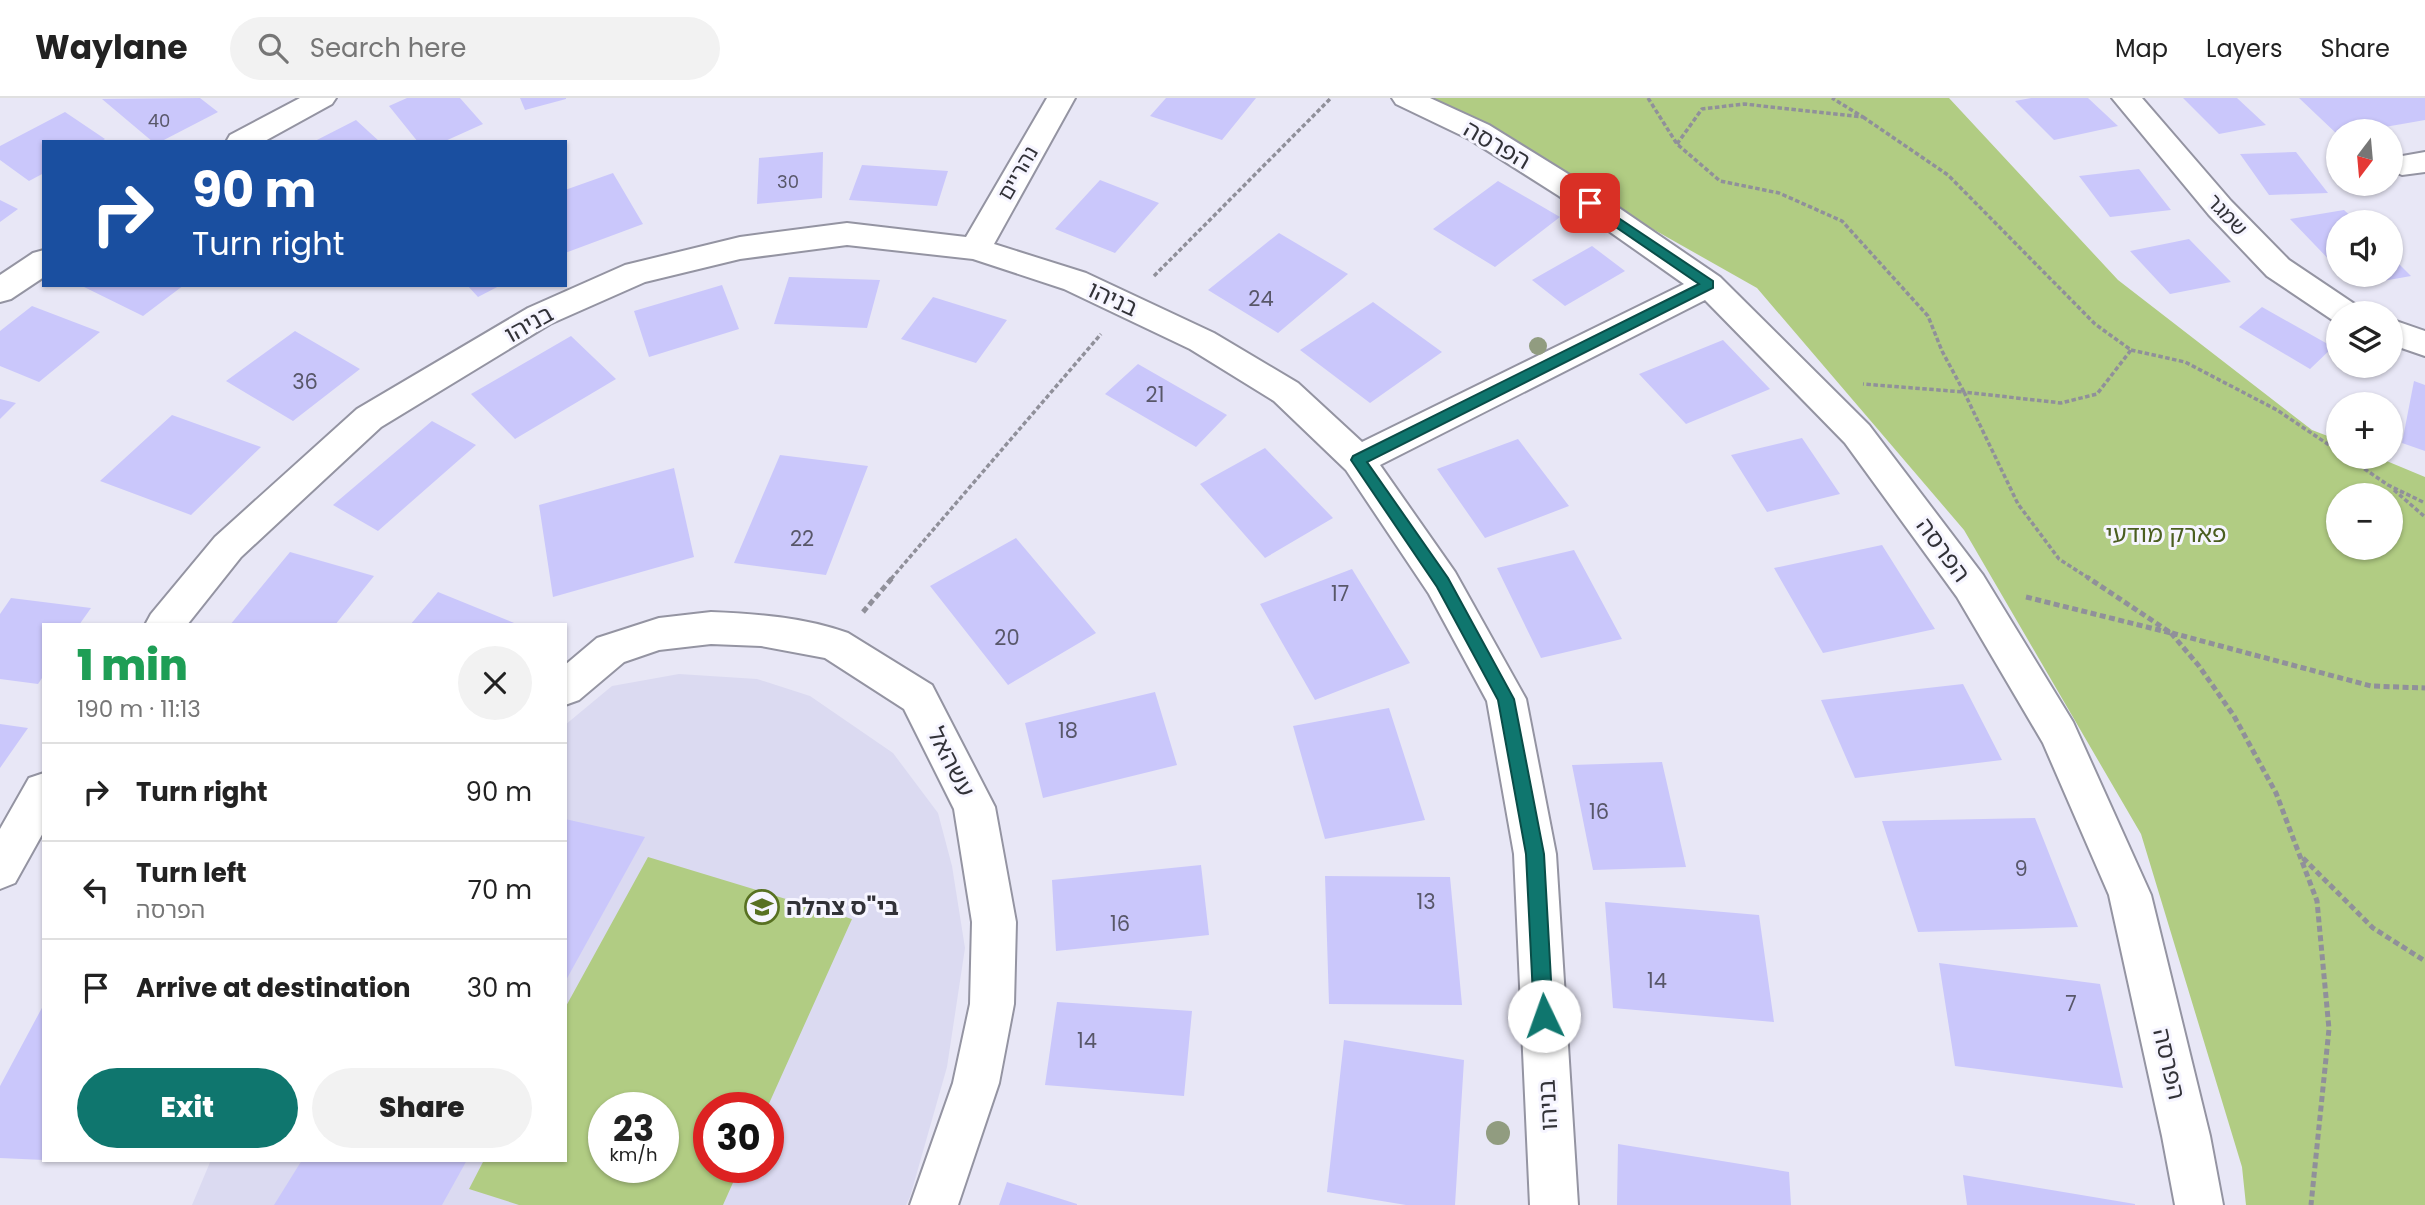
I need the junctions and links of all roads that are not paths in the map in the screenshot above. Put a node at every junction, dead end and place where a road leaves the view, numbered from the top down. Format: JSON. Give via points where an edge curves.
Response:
{"nodes":[{"id":1,"x":323,"y":98,"type":"edge"},
{"id":2,"x":1061,"y":98,"type":"edge"},
{"id":3,"x":1406,"y":98,"type":"edge"},
{"id":4,"x":2126,"y":98,"type":"edge"},
{"id":5,"x":244,"y":140,"type":"edge"},
{"id":6,"x":975,"y":249,"type":"junction"},
{"id":7,"x":42,"y":262,"type":"edge"},
{"id":8,"x":1709,"y":285,"type":"junction"},
{"id":9,"x":0,"y":292,"type":"edge"},
{"id":10,"x":2328,"y":301,"type":"edge"},
{"id":11,"x":2403,"y":336,"type":"edge"},
{"id":12,"x":2425,"y":344,"type":"edge"},
{"id":13,"x":1358,"y":460,"type":"junction"},
{"id":14,"x":166,"y":623,"type":"edge"},
{"id":15,"x":567,"y":686,"type":"edge"},
{"id":16,"x":42,"y":795,"type":"edge"},
{"id":17,"x":0,"y":869,"type":"edge"},
{"id":18,"x":934,"y":1205,"type":"edge"},
{"id":19,"x":1554,"y":1205,"type":"edge"},
{"id":20,"x":2199,"y":1205,"type":"edge"}],
"edges":[{"from":1,"to":5,"type":"street"},
{"from":2,"to":6,"type":"street","name":"נהריים"},
{"from":3,"to":8,"type":"street","name":"הפרסה","via":[[1479,132]]},
{"from":4,"to":10,"type":"street","name":"שמגר","via":[[2278,268]]},
{"from":6,"to":13,"type":"street","name":"בניהו","via":[[1075,281],[1202,341],[1286,392]]},
{"from":6,"to":14,"type":"street","name":"בניהו","via":[[847,234],[740,248],[636,273],[539,316],[369,418],[228,547]]},
{"from":7,"to":9,"type":"street"},
{"from":8,"to":13,"type":"street"},
{"from":8,"to":20,"type":"street","name":"הפרסה","via":[[1857,434],[1970,586],[2059,734],[2130,895]]},
{"from":11,"to":12,"type":"street"},
{"from":13,"to":19,"type":"street","name":"בניהו","via":[[1442,583],[1506,699],[1535,854]]},
{"from":15,"to":18,"type":"street","name":"עשהאל","via":[[611,650],[659,634],[711,628],[761,630],[834,645],[918,697],[974,807],[994,922],[992,1004],[976,1083]]},
{"from":16,"to":17,"type":"street"}]}
